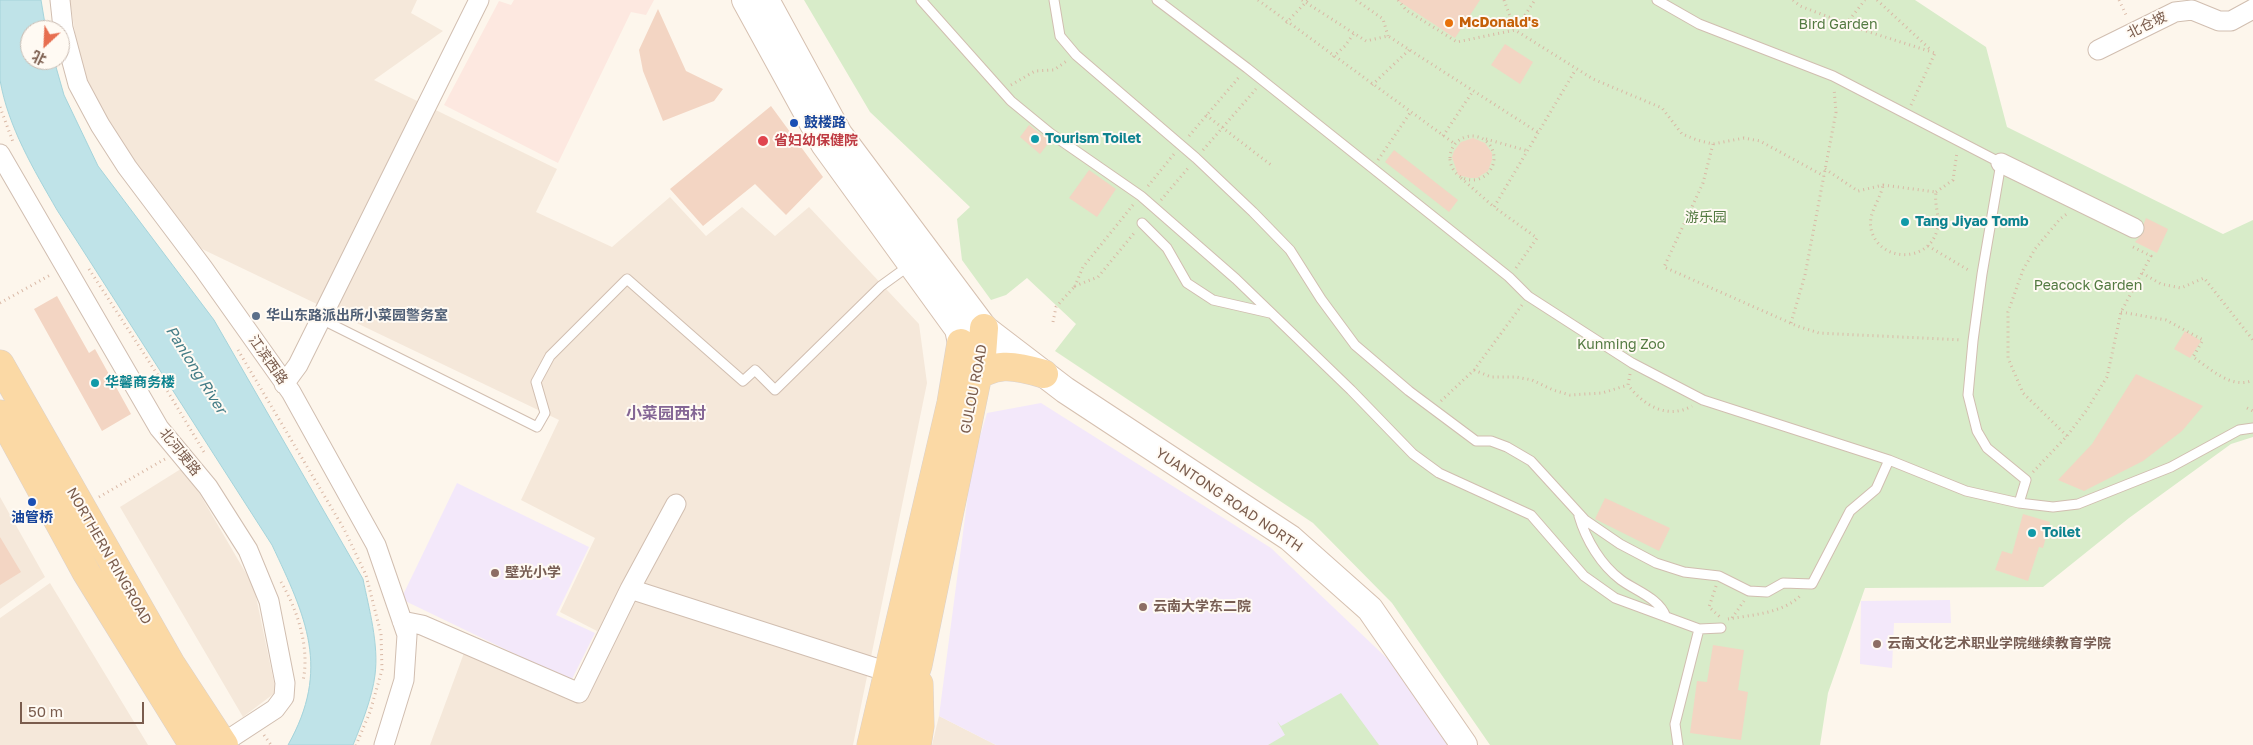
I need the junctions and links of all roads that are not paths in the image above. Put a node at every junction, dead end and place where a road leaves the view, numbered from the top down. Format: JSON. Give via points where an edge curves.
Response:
{"nodes":[{"id":1,"x":60,"y":0,"type":"edge"},
{"id":2,"x":479,"y":0,"type":"edge"},
{"id":3,"x":744,"y":0,"type":"edge"},
{"id":4,"x":766,"y":0,"type":"edge"},
{"id":5,"x":921,"y":0,"type":"edge"},
{"id":6,"x":1054,"y":0,"type":"edge"},
{"id":7,"x":1157,"y":0,"type":"edge"},
{"id":8,"x":1657,"y":0,"type":"edge"},
{"id":9,"x":2253,"y":8,"type":"edge"},
{"id":10,"x":2098,"y":50,"type":"dead end"},
{"id":11,"x":0,"y":154,"type":"edge"},
{"id":12,"x":2001,"y":164,"type":"junction"},
{"id":13,"x":1142,"y":223,"type":"road end"},
{"id":14,"x":2134,"y":228,"type":"dead end"},
{"id":15,"x":911,"y":265,"type":"junction"},
{"id":16,"x":1271,"y":313,"type":"junction"},
{"id":17,"x":321,"y":319,"type":"junction"},
{"id":18,"x":972,"y":337,"type":"junction"},
{"id":19,"x":0,"y":364,"type":"edge"},
{"id":20,"x":978,"y":374,"type":"junction"},
{"id":21,"x":1044,"y":374,"type":"junction"},
{"id":22,"x":284,"y":384,"type":"junction"},
{"id":23,"x":951,"y":403,"type":"junction"},
{"id":24,"x":0,"y":414,"type":"edge"},
{"id":25,"x":2253,"y":428,"type":"edge"},
{"id":26,"x":1889,"y":460,"type":"junction"},
{"id":27,"x":676,"y":504,"type":"dead end"},
{"id":28,"x":2019,"y":504,"type":"junction"},
{"id":29,"x":1579,"y":513,"type":"junction"},
{"id":30,"x":630,"y":589,"type":"junction"},
{"id":31,"x":1666,"y":616,"type":"junction"},
{"id":32,"x":402,"y":621,"type":"junction"},
{"id":33,"x":1721,"y":628,"type":"dead end"},
{"id":34,"x":1700,"y":629,"type":"junction"},
{"id":35,"x":918,"y":666,"type":"junction"},
{"id":36,"x":888,"y":672,"type":"junction"},
{"id":37,"x":224,"y":744,"type":"edge"},
{"id":38,"x":193,"y":745,"type":"edge"},
{"id":39,"x":384,"y":745,"type":"edge"},
{"id":40,"x":871,"y":745,"type":"edge"},
{"id":41,"x":891,"y":745,"type":"edge"},
{"id":42,"x":904,"y":745,"type":"edge"},
{"id":43,"x":917,"y":745,"type":"edge"},
{"id":44,"x":1464,"y":745,"type":"edge"},
{"id":45,"x":1678,"y":745,"type":"edge"}],
"edges":[{"from":1,"to":22,"type":"street","name":"江滨西路","via":[[63,28],[78,84],[100,125]]},
{"from":2,"to":17,"type":"street"},
{"from":3,"to":15,"type":"main road","via":[[824,144]]},
{"from":4,"to":18,"type":"main road","name":"GULOU ROAD","via":[[840,134]]},
{"from":5,"to":16,"type":"lane","via":[[1011,101],[1155,208]]},
{"from":6,"to":29,"type":"lane","via":[[1060,36],[1076,55],[1254,212],[1290,250],[1355,344],[1409,391],[1476,441],[1491,441],[1508,447],[1531,461]]},
{"from":7,"to":26,"type":"lane","via":[[1509,277],[1528,296],[1632,364],[1703,400]]},
{"from":8,"to":12,"type":"lane","via":[[1699,24],[1833,76]]},
{"from":9,"to":10,"type":"street","name":"北仓坡","via":[[2231,21],[2219,21],[2192,10],[2175,12]]},
{"from":11,"to":37,"type":"street","name":"北河埂路","via":[[159,428],[208,487],[248,550],[269,600],[285,683],[284,697],[275,709]]},
{"from":12,"to":14,"type":"street"},
{"from":12,"to":28,"type":"lane","via":[[1972,341],[1968,395],[1977,431],[1987,448],[2026,480]]},
{"from":13,"to":16,"type":"lane","via":[[1167,248],[1187,283],[1213,300]]},
{"from":15,"to":17,"type":"lane","via":[[881,286],[775,390],[754,370],[743,381],[627,279],[550,356],[536,382],[544,413],[537,427]]},
{"from":15,"to":18,"type":"main road"},
{"from":16,"to":31,"type":"lane","via":[[1414,454],[1438,473],[1531,515],[1584,576],[1600,589],[1615,598]]},
{"from":17,"to":22,"type":"street","via":[[298,365]]},
{"from":18,"to":20,"type":"main road","name":"GULOU ROAD"},
{"from":18,"to":21,"type":"main road","name":"YUANTONG ROAD NORTH"},
{"from":18,"to":23,"type":"main road","name":"GULOU ROAD"},
{"from":19,"to":37,"type":"main road","name":"NORTHERN RINGROAD","via":[[171,664]]},
{"from":20,"to":21,"type":"main road","via":[[998,366],[1010,366]]},
{"from":20,"to":23,"type":"main road","via":[[966,382]]},
{"from":20,"to":35,"type":"main road","name":"GULOU ROAD"},
{"from":21,"to":44,"type":"main road","name":"YUANTONG ROAD NORTH","via":[[1290,538],[1370,609]]},
{"from":22,"to":32,"type":"street","name":"江滨西路","via":[[376,545]]},
{"from":23,"to":36,"type":"main road","name":"GULOU ROAD"},
{"from":24,"to":38,"type":"main road","name":"NORTHERN RINGROAD","via":[[86,572]]},
{"from":25,"to":28,"type":"lane","via":[[2239,430],[2171,467],[2078,504],[2053,507]]},
{"from":26,"to":28,"type":"lane","via":[[1966,491]]},
{"from":26,"to":29,"type":"lane","via":[[1876,490],[1850,511],[1812,584],[1783,583],[1767,592],[1749,591],[1719,576],[1684,572],[1656,563],[1620,544]]},
{"from":27,"to":30,"type":"street"},
{"from":29,"to":31,"type":"lane","via":[[1582,527],[1604,562],[1621,580],[1658,604]]},
{"from":30,"to":32,"type":"street","via":[[579,693],[422,625]]},
{"from":30,"to":36,"type":"street"},
{"from":31,"to":34,"type":"lane"},
{"from":32,"to":39,"type":"street","name":"江滨西路","via":[[406,635],[404,680]]},
{"from":33,"to":34,"type":"lane"},
{"from":34,"to":45,"type":"lane","via":[[1675,724]]},
{"from":35,"to":41,"type":"main road","name":"GULOU ROAD"},
{"from":35,"to":42,"type":"main road"},
{"from":35,"to":43,"type":"main road","via":[[920,726]]},
{"from":36,"to":40,"type":"main road","name":"GULOU ROAD"}]}
